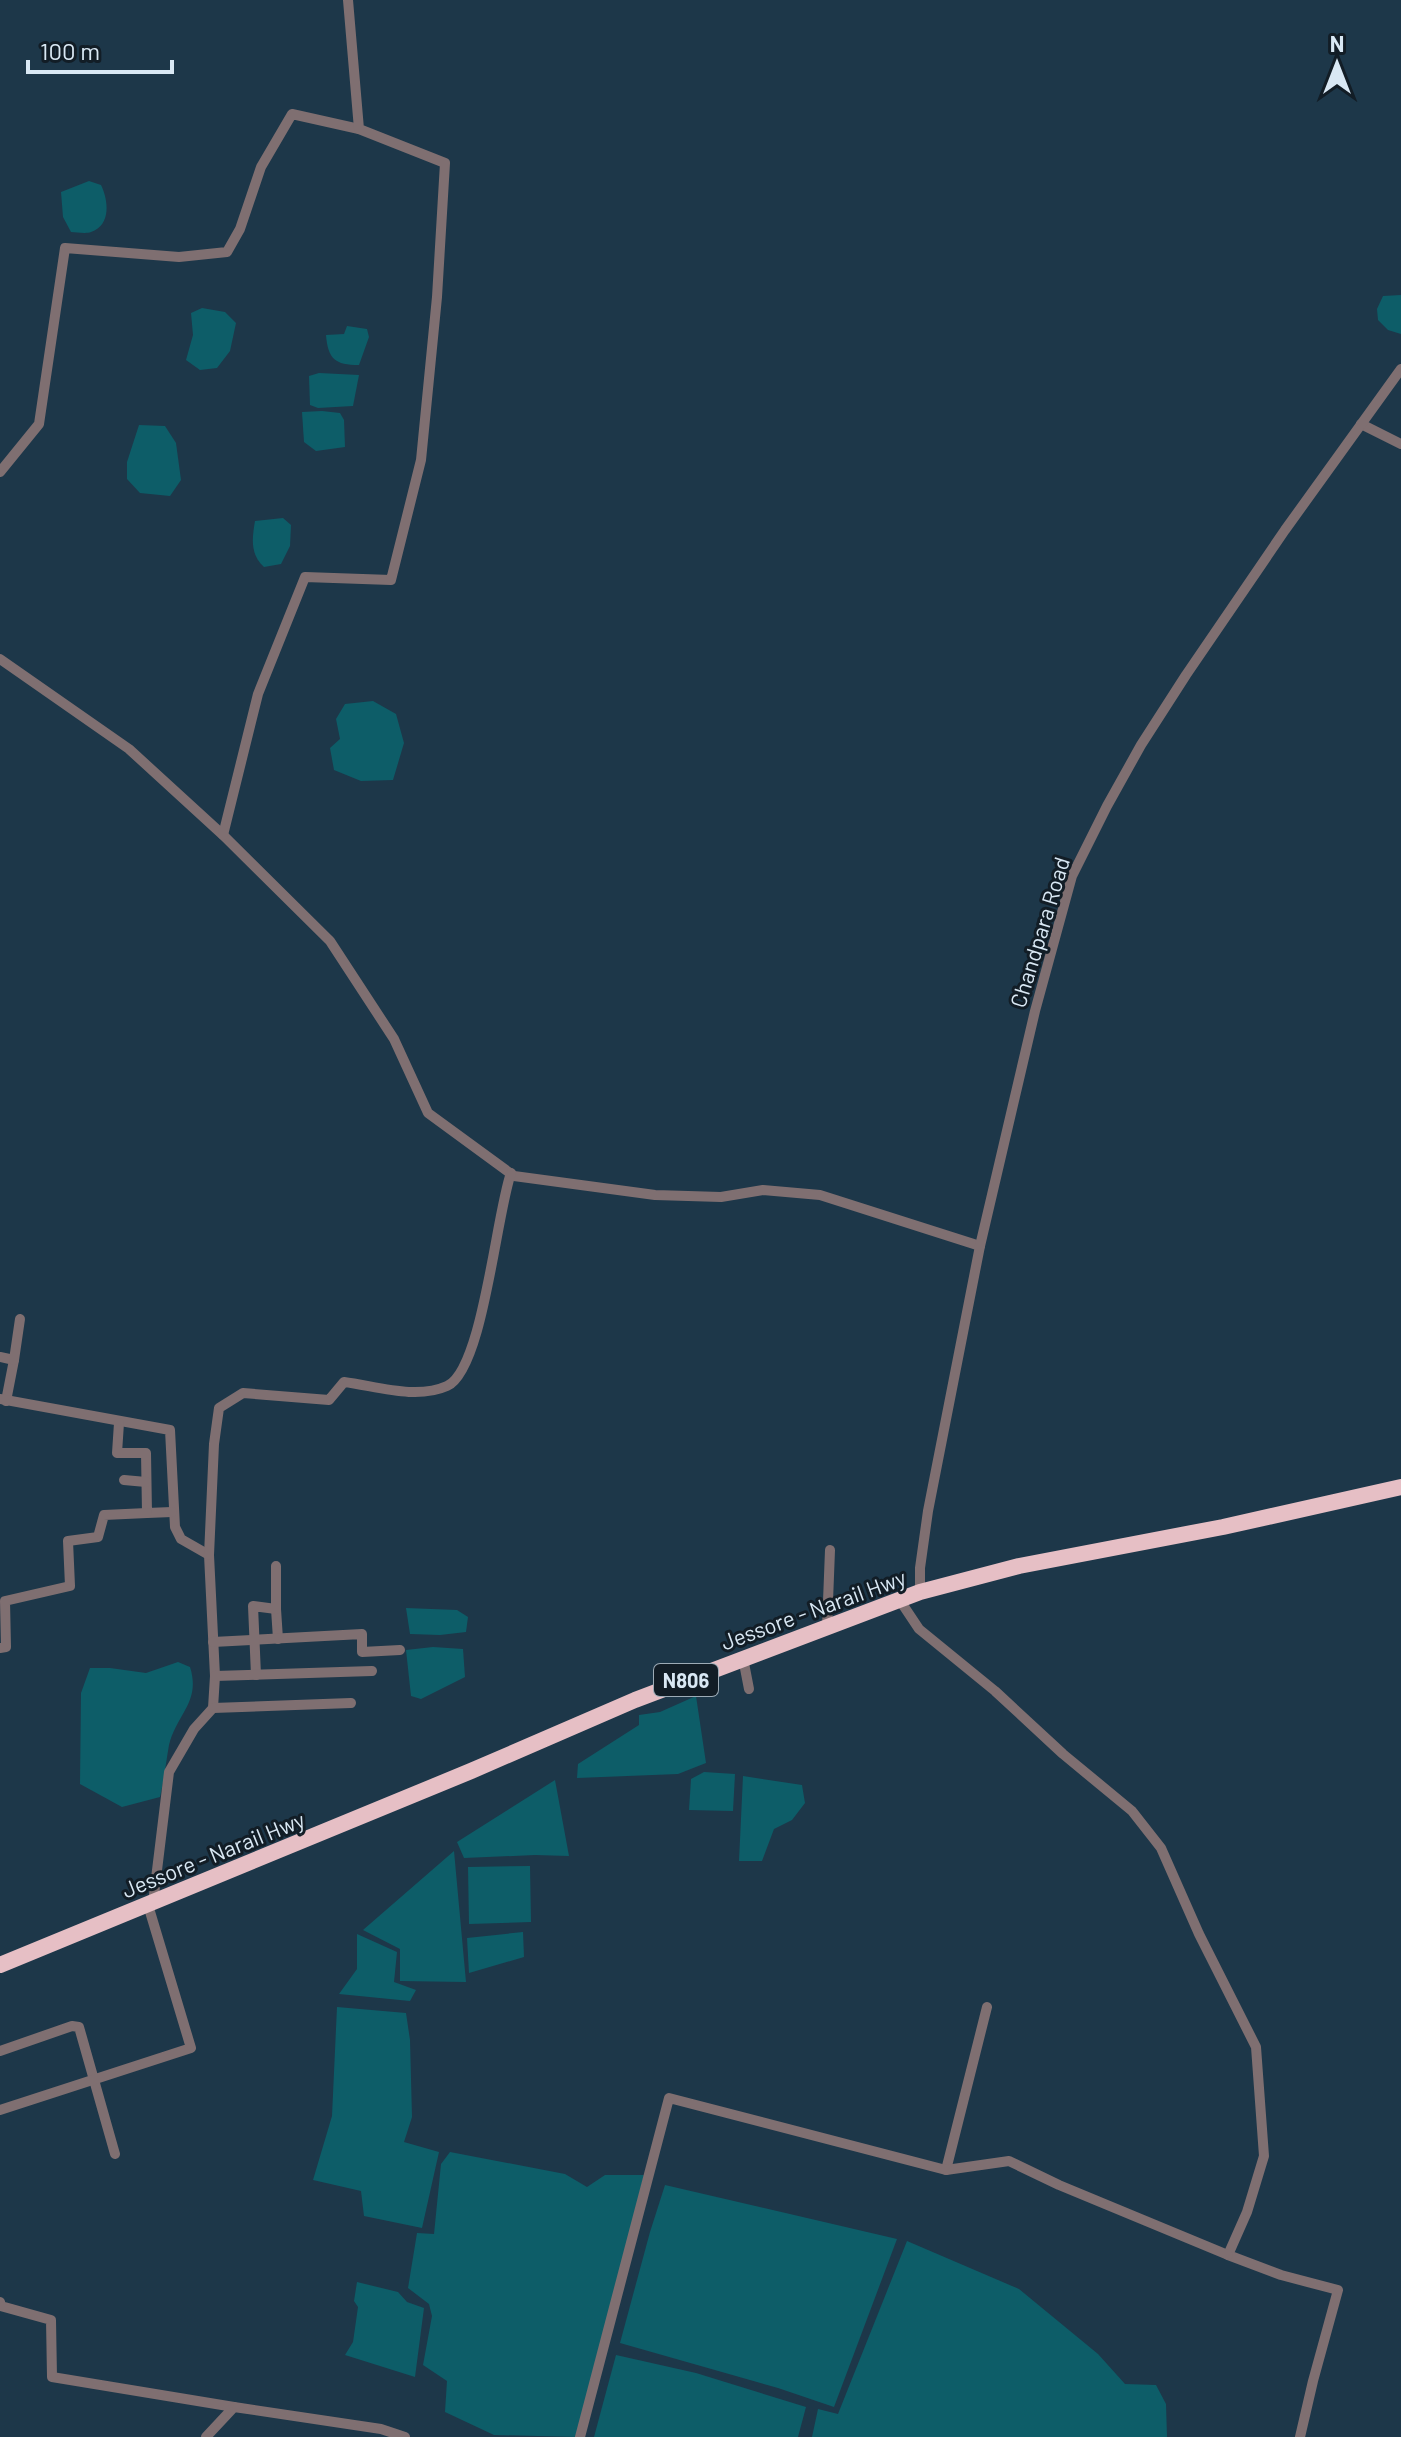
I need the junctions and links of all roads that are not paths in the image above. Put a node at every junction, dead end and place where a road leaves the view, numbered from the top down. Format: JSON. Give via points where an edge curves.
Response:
{"nodes":[{"id":1,"x":348,"y":0,"type":"edge"},
{"id":2,"x":359,"y":129,"type":"junction"},
{"id":3,"x":1401,"y":369,"type":"edge"},
{"id":4,"x":1361,"y":424,"type":"junction"},
{"id":5,"x":1401,"y":444,"type":"edge"},
{"id":6,"x":0,"y":472,"type":"edge"},
{"id":7,"x":0,"y":659,"type":"edge"},
{"id":8,"x":223,"y":835,"type":"junction"},
{"id":9,"x":511,"y":1173,"type":"junction"},
{"id":10,"x":980,"y":1246,"type":"junction"},
{"id":11,"x":20,"y":1319,"type":"dead end"},
{"id":12,"x":0,"y":1357,"type":"edge"},
{"id":13,"x":14,"y":1360,"type":"junction"},
{"id":14,"x":3,"y":1400,"type":"edge"},
{"id":15,"x":119,"y":1423,"type":"dead end"},
{"id":16,"x":124,"y":1480,"type":"dead end"},
{"id":17,"x":146,"y":1482,"type":"junction"},
{"id":18,"x":1401,"y":1487,"type":"edge"},
{"id":19,"x":172,"y":1512,"type":"dead end"},
{"id":20,"x":147,"y":1513,"type":"junction"},
{"id":21,"x":830,"y":1550,"type":"dead end"},
{"id":22,"x":209,"y":1555,"type":"junction"},
{"id":23,"x":276,"y":1566,"type":"dead end"},
{"id":24,"x":920,"y":1592,"type":"junction"},
{"id":25,"x":899,"y":1599,"type":"junction"},
{"id":26,"x":276,"y":1609,"type":"junction"},
{"id":27,"x":827,"y":1627,"type":"junction"},
{"id":28,"x":278,"y":1639,"type":"junction"},
{"id":29,"x":255,"y":1640,"type":"junction"},
{"id":30,"x":213,"y":1642,"type":"junction"},
{"id":31,"x":0,"y":1648,"type":"edge"},
{"id":32,"x":400,"y":1650,"type":"dead end"},
{"id":33,"x":743,"y":1658,"type":"junction"},
{"id":34,"x":372,"y":1671,"type":"dead end"},
{"id":35,"x":256,"y":1675,"type":"junction"},
{"id":36,"x":215,"y":1676,"type":"junction"},
{"id":37,"x":749,"y":1689,"type":"dead end"},
{"id":38,"x":351,"y":1703,"type":"dead end"},
{"id":39,"x":213,"y":1708,"type":"junction"},
{"id":40,"x":151,"y":1904,"type":"junction"},
{"id":41,"x":0,"y":1965,"type":"edge"},
{"id":42,"x":987,"y":2007,"type":"dead end"},
{"id":43,"x":0,"y":2051,"type":"edge"},
{"id":44,"x":96,"y":2080,"type":"junction"},
{"id":45,"x":0,"y":2110,"type":"edge"},
{"id":46,"x":115,"y":2154,"type":"dead end"},
{"id":47,"x":946,"y":2170,"type":"junction"},
{"id":48,"x":1228,"y":2255,"type":"junction"},
{"id":49,"x":0,"y":2302,"type":"edge"},
{"id":50,"x":234,"y":2407,"type":"junction"},
{"id":51,"x":206,"y":2437,"type":"edge"},
{"id":52,"x":405,"y":2437,"type":"edge"},
{"id":53,"x":580,"y":2437,"type":"edge"},
{"id":54,"x":1300,"y":2437,"type":"edge"}],
"edges":[{"from":1,"to":2,"type":"street"},
{"from":2,"to":6,"type":"street","via":[[292,114],[261,167],[227,252],[179,257],[65,248],[39,424]]},
{"from":2,"to":8,"type":"street","via":[[445,163],[421,460],[391,580],[305,577],[258,694]]},
{"from":3,"to":4,"type":"street","name":"Chandpara Road"},
{"from":4,"to":5,"type":"street"},
{"from":4,"to":10,"type":"street","name":"Chandpara Road","via":[[1141,745],[1072,876]]},
{"from":7,"to":8,"type":"street","via":[[129,749]]},
{"from":8,"to":9,"type":"street","via":[[330,941],[394,1039],[428,1113]]},
{"from":9,"to":10,"type":"street","via":[[655,1195],[798,1191]]},
{"from":9,"to":22,"type":"street","via":[[463,1371],[448,1386],[419,1393],[344,1382],[329,1400],[243,1393],[219,1408]]},
{"from":10,"to":24,"type":"street","name":"Chandpara Road","via":[[928,1511]]},
{"from":11,"to":13,"type":"street"},
{"from":12,"to":13,"type":"street"},
{"from":13,"to":14,"type":"street"},
{"from":14,"to":22,"type":"street","via":[[170,1430],[175,1527],[181,1539]]},
{"from":15,"to":17,"type":"street","via":[[117,1453],[146,1453]]},
{"from":16,"to":17,"type":"street"},
{"from":17,"to":20,"type":"street"},
{"from":18,"to":24,"type":"highway","name":"Jessore - Narail Hwy","number":"N806","via":[[1019,1566]]},
{"from":19,"to":20,"type":"street"},
{"from":20,"to":31,"type":"street","via":[[104,1515],[98,1537],[68,1541],[70,1586],[5,1601],[6,1647]]},
{"from":21,"to":27,"type":"street"},
{"from":22,"to":30,"type":"street"},
{"from":23,"to":26,"type":"street"},
{"from":24,"to":25,"type":"highway","name":"Jessore - Narail Hwy","number":"N806"},
{"from":25,"to":27,"type":"highway","name":"Jessore - Narail Hwy","number":"N806"},
{"from":25,"to":48,"type":"street","via":[[919,1629],[1132,1811],[1161,1848],[1256,2047],[1264,2156]]},
{"from":26,"to":28,"type":"street"},
{"from":26,"to":29,"type":"street","via":[[253,1606]]},
{"from":27,"to":33,"type":"highway","name":"Jessore - Narail Hwy","number":"N806"},
{"from":28,"to":29,"type":"street"},
{"from":28,"to":32,"type":"street","via":[[362,1634],[362,1652]]},
{"from":29,"to":30,"type":"street"},
{"from":29,"to":35,"type":"street"},
{"from":30,"to":36,"type":"street"},
{"from":33,"to":37,"type":"street"},
{"from":33,"to":40,"type":"highway","name":"Jessore - Narail Hwy","number":"N806"},
{"from":34,"to":35,"type":"street"},
{"from":35,"to":36,"type":"street"},
{"from":36,"to":39,"type":"street"},
{"from":38,"to":39,"type":"street"},
{"from":39,"to":40,"type":"street","via":[[169,1772]]},
{"from":40,"to":41,"type":"highway","name":"Jessore - Narail Hwy","number":"N806"},
{"from":40,"to":44,"type":"street","via":[[191,2048]]},
{"from":42,"to":47,"type":"street"},
{"from":43,"to":44,"type":"street","via":[[76,2025]]},
{"from":44,"to":45,"type":"street"},
{"from":44,"to":46,"type":"street"},
{"from":47,"to":48,"type":"street","via":[[1009,2161]]},
{"from":47,"to":53,"type":"street","via":[[669,2098]]},
{"from":48,"to":54,"type":"street","via":[[1338,2290]]},
{"from":49,"to":50,"type":"street","via":[[51,2320],[52,2377]]},
{"from":50,"to":51,"type":"street"},
{"from":50,"to":52,"type":"street"}]}
